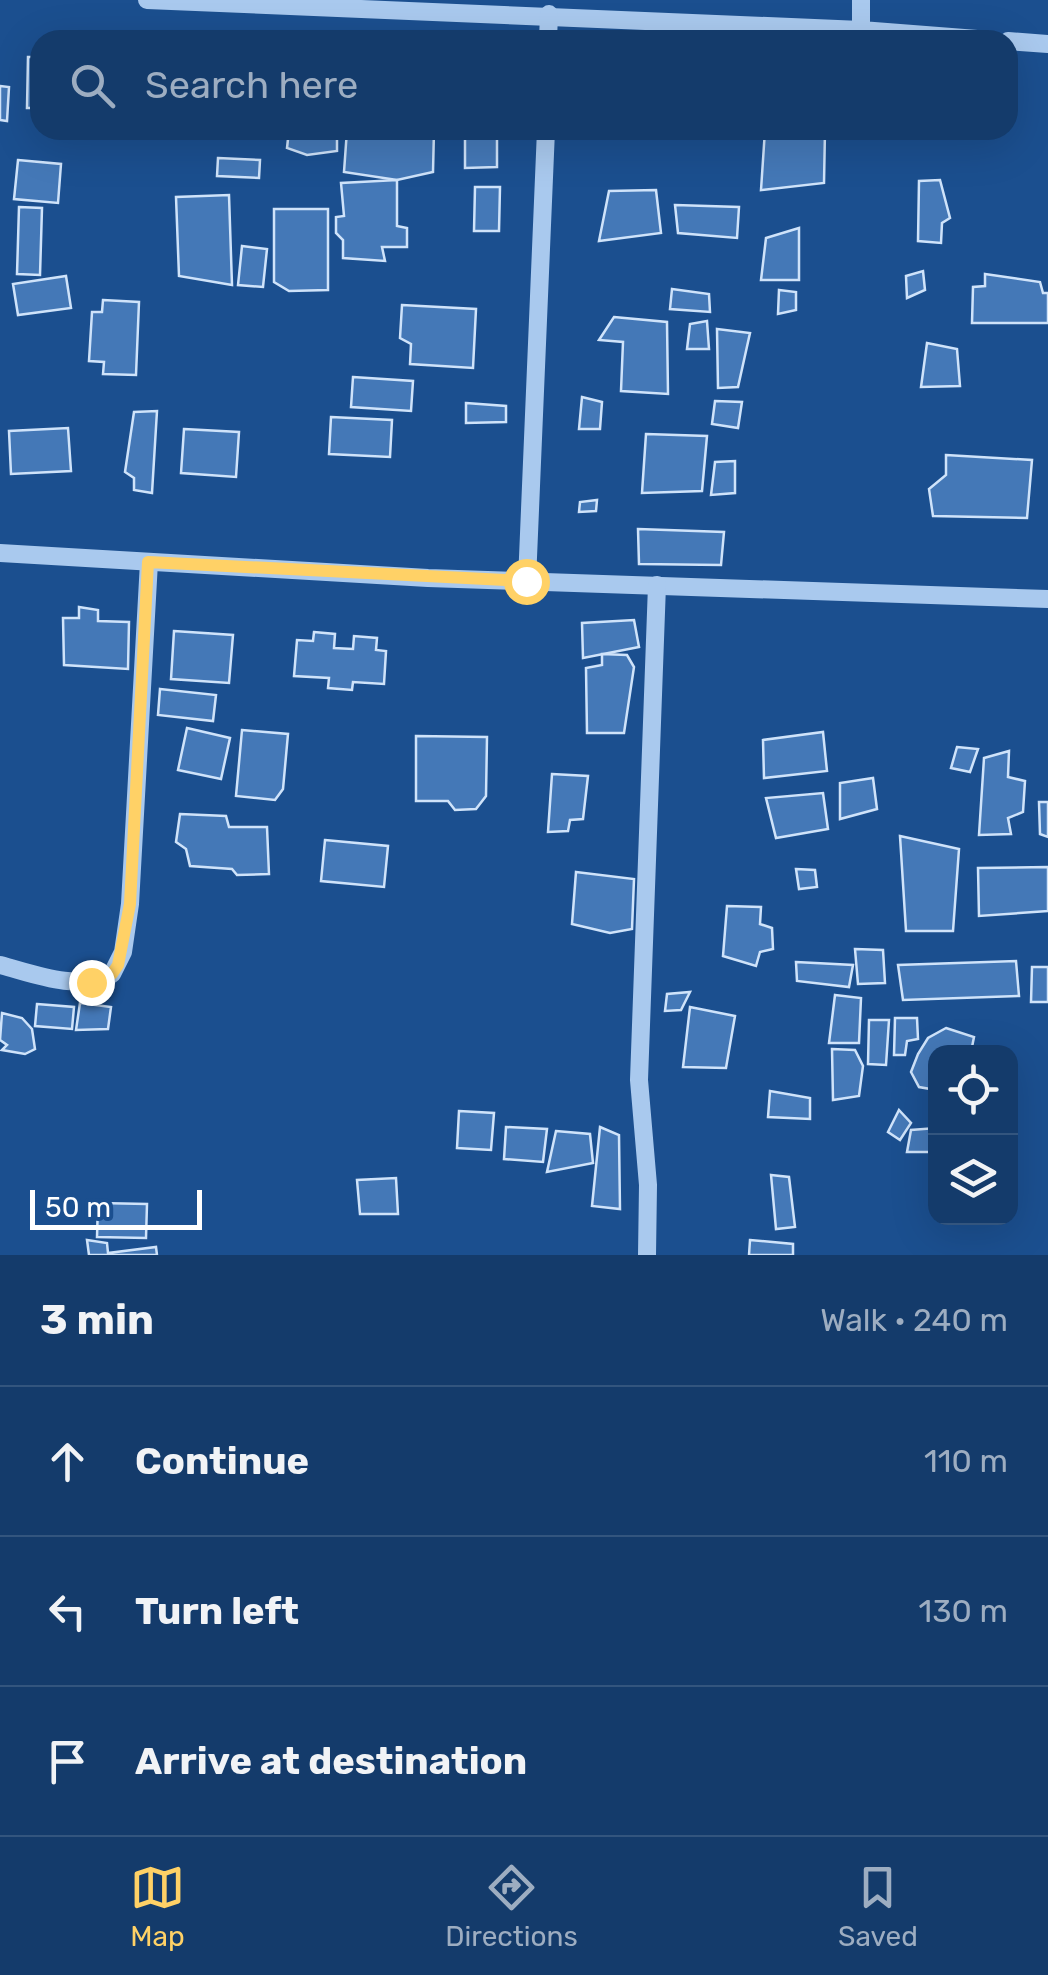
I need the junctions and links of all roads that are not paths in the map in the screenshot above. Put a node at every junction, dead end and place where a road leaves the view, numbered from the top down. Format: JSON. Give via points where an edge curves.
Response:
{"nodes":[{"id":1,"x":146,"y":0,"type":"edge"},
{"id":2,"x":861,"y":0,"type":"edge"},
{"id":3,"x":549,"y":14,"type":"junction"},
{"id":4,"x":548,"y":30,"type":"edge"},
{"id":5,"x":861,"y":30,"type":"joint"},
{"id":6,"x":1018,"y":42,"type":"edge"},
{"id":7,"x":1048,"y":44,"type":"edge"},
{"id":8,"x":546,"y":140,"type":"edge"},
{"id":9,"x":0,"y":553,"type":"edge"},
{"id":10,"x":148,"y":562,"type":"junction"},
{"id":11,"x":526,"y":581,"type":"junction"},
{"id":12,"x":658,"y":585,"type":"junction"},
{"id":13,"x":1048,"y":599,"type":"edge"},
{"id":14,"x":0,"y":965,"type":"edge"},
{"id":15,"x":647,"y":1255,"type":"edge"}],
"edges":[{"from":1,"to":3,"type":"street"},
{"from":2,"to":5,"type":"street"},
{"from":3,"to":4,"type":"street"},
{"from":3,"to":5,"type":"street"},
{"from":6,"to":7,"type":"street"},
{"from":8,"to":11,"type":"street"},
{"from":9,"to":10,"type":"street"},
{"from":10,"to":11,"type":"street"},
{"from":10,"to":14,"type":"street","via":[[123,952],[112,974],[91,982]]},
{"from":11,"to":12,"type":"street"},
{"from":12,"to":13,"type":"street"},
{"from":12,"to":15,"type":"street","via":[[640,1080]]}]}
